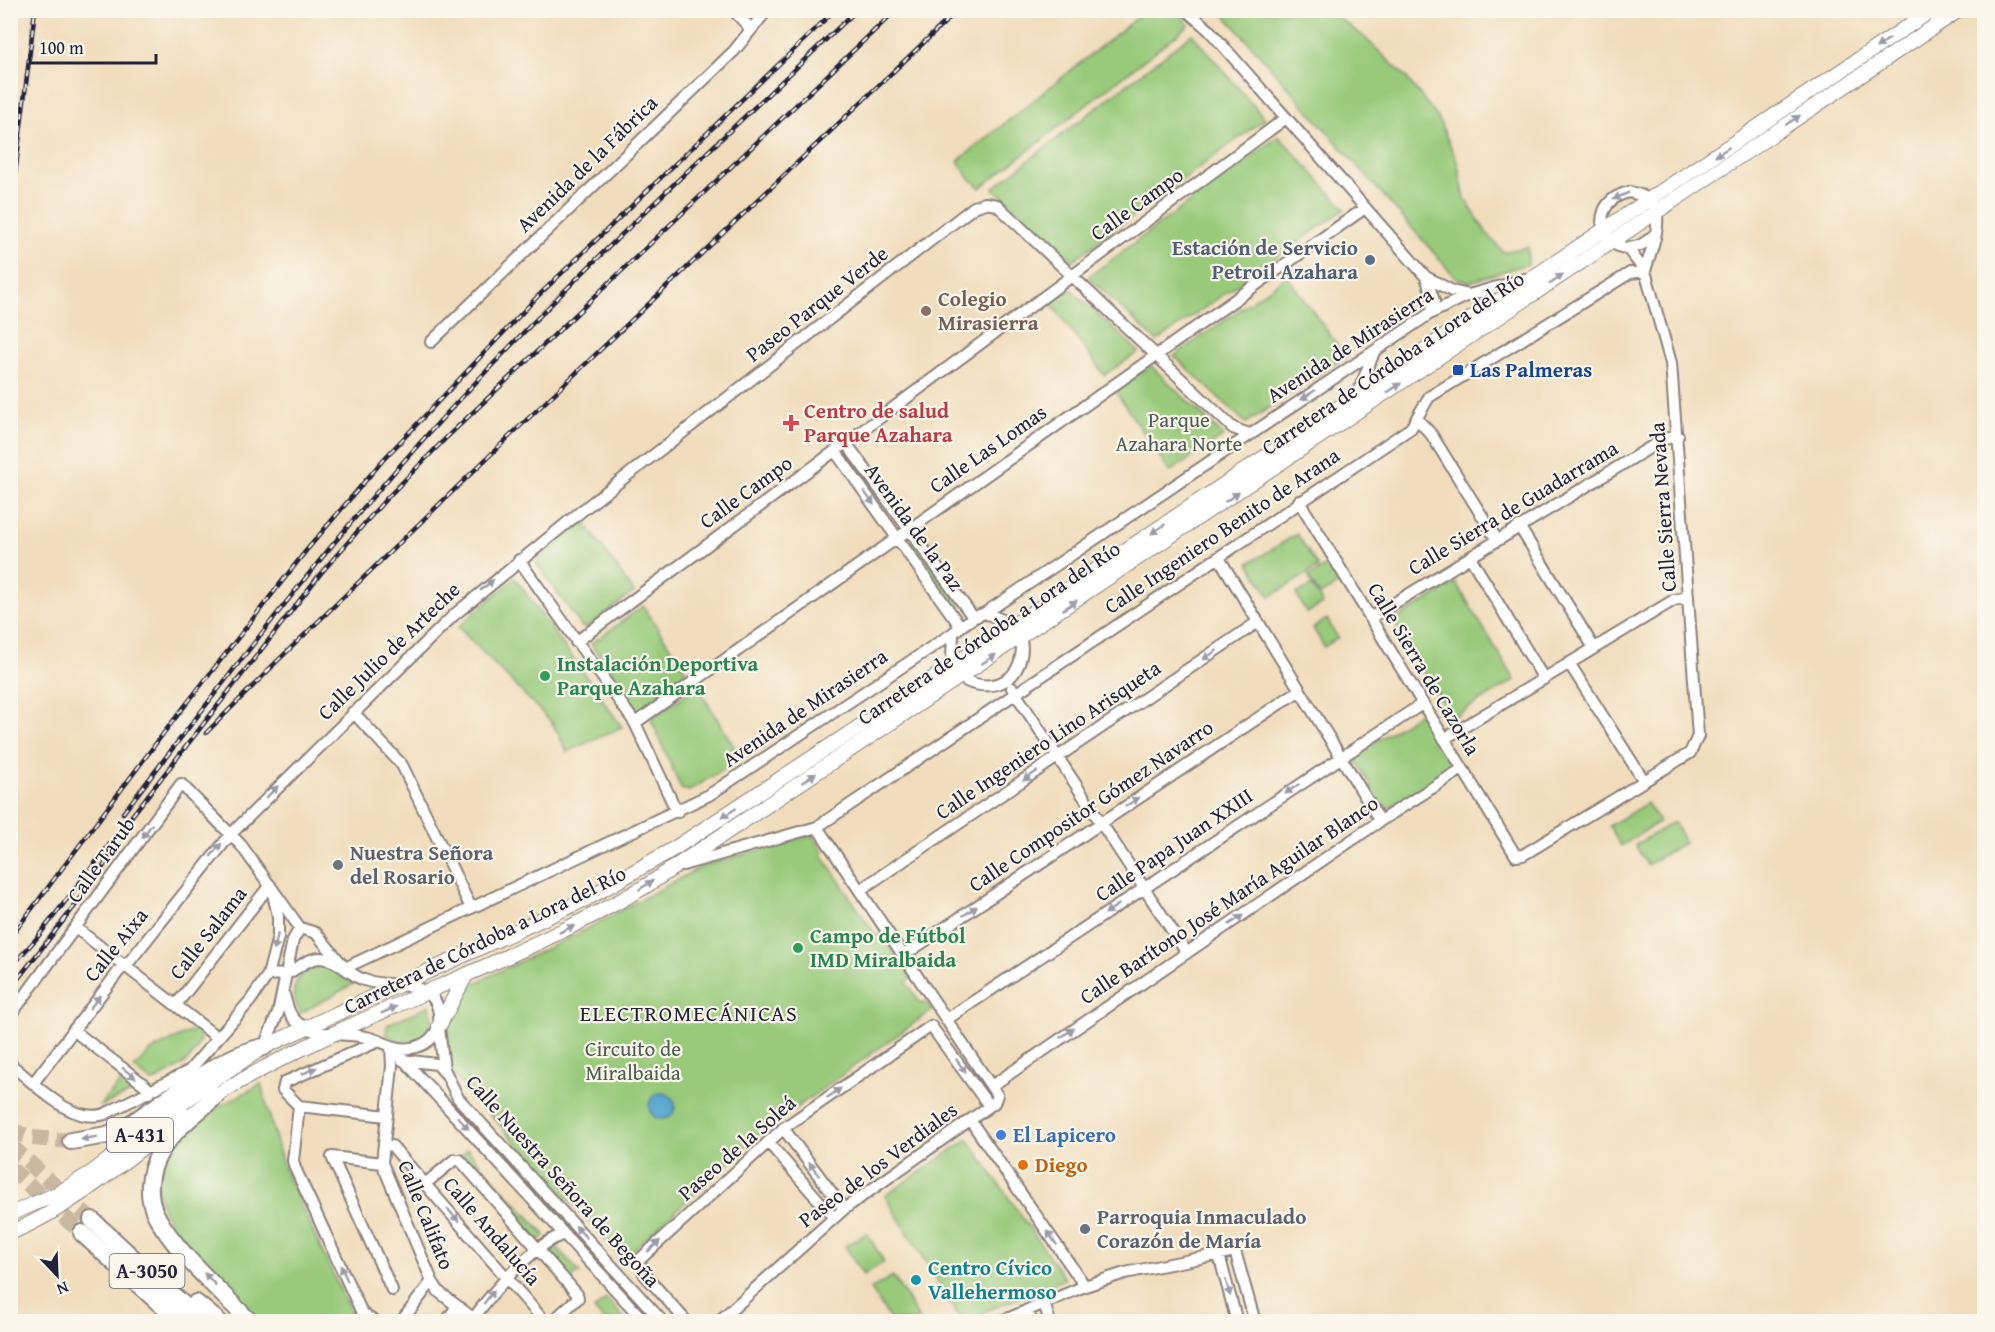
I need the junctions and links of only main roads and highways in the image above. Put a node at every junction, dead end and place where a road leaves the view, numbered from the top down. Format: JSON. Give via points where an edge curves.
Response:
{"nodes":[{"id":1,"x":1932,"y":10,"type":"edge"},
{"id":2,"x":1959,"y":10,"type":"edge"},
{"id":3,"x":1654,"y":206,"type":"junction"},
{"id":4,"x":1607,"y":237,"type":"junction"},
{"id":5,"x":1017,"y":632,"type":"junction"},
{"id":6,"x":957,"y":671,"type":"junction"},
{"id":7,"x":466,"y":975,"type":"junction"},
{"id":8,"x":439,"y":1026,"type":"road end"},
{"id":9,"x":264,"y":1047,"type":"junction"},
{"id":10,"x":217,"y":1095,"type":"junction"},
{"id":11,"x":71,"y":1141,"type":"tunnel mouth"},
{"id":12,"x":57,"y":1194,"type":"junction"},
{"id":13,"x":10,"y":1214,"type":"edge"},
{"id":14,"x":10,"y":1221,"type":"edge"},
{"id":15,"x":87,"y":1227,"type":"junction"},
{"id":16,"x":10,"y":1235,"type":"edge"},
{"id":17,"x":126,"y":1252,"type":"junction"},
{"id":18,"x":166,"y":1322,"type":"edge"},
{"id":19,"x":180,"y":1322,"type":"edge"},
{"id":20,"x":202,"y":1322,"type":"edge"},
{"id":21,"x":219,"y":1322,"type":"edge"},
{"id":22,"x":250,"y":1322,"type":"edge"}],
"edges":[{"from":1,"to":3,"type":"main road","name":"Carretera de Córdoba a Lora del Río","number":"A-431","one_way":true},
{"from":3,"to":2,"type":"main road","name":"Carretera de Córdoba a Lora del Río","number":"A-431","one_way":true},
{"from":3,"to":4,"type":"main road","name":"Carretera de Córdoba a Lora del Río","number":"A-431"},
{"from":5,"to":4,"type":"main road","name":"Carretera de Córdoba a Lora del Río","number":"A-431","one_way":true},
{"from":4,"to":5,"type":"main road","name":"Carretera de Córdoba a Lora del Río","number":"A-431","one_way":true,"via":[[1539,275],[1357,396]]},
{"from":5,"to":6,"type":"main road","name":"Carretera de Córdoba a Lora del Río","number":"A-431"},
{"from":7,"to":6,"type":"main road","name":"Carretera de Córdoba a Lora del Río","number":"A-431","one_way":true,"via":[[596,915],[672,868]]},
{"from":6,"to":9,"type":"main road","name":"Carretera de Córdoba a Lora del Río","number":"A-431","one_way":true,"via":[[636,872],[588,898]]},
{"from":7,"to":8,"type":"main road"},
{"from":10,"to":7,"type":"main road","name":"Carretera de Córdoba a Lora del Río","number":"A-431","one_way":true,"via":[[336,1034]]},
{"from":9,"to":11,"type":"highway","one_way":true,"via":[[224,1063],[124,1128]]},
{"from":9,"to":12,"type":"main road","name":"Carretera de Córdoba a Lora del Río","number":"A-431"},
{"from":10,"to":16,"type":"main road","name":"Carretera de Córdoba a Lora del Río","number":"A-431","via":[[98,1181]]},
{"from":22,"to":10,"type":"highway","one_way":true,"via":[[173,1240],[150,1197],[153,1166],[159,1153]]},
{"from":12,"to":13,"type":"main road","name":"Carretera de Córdoba a Lora del Río","number":"A-431"},
{"from":12,"to":14,"type":"main road"},
{"from":15,"to":17,"type":"highway","number":"A-3050"},
{"from":15,"to":18,"type":"highway","via":[[101,1257]]},
{"from":15,"to":19,"type":"highway","number":"A-3050"},
{"from":17,"to":20,"type":"highway","number":"A-3050"},
{"from":17,"to":21,"type":"highway"}]}
